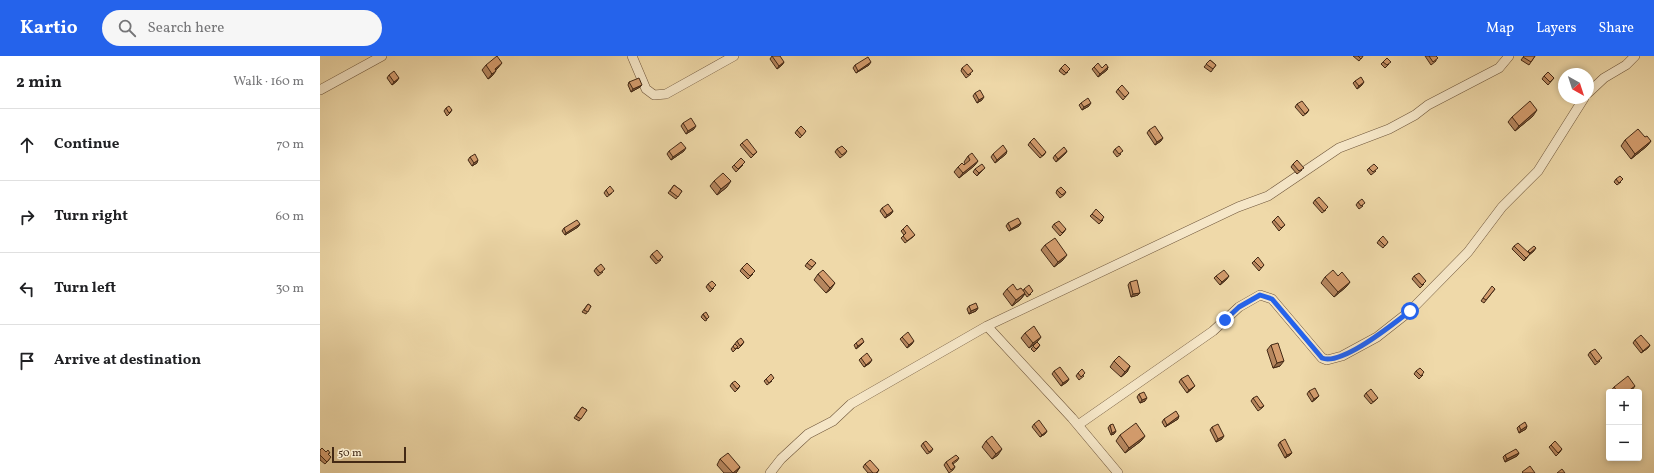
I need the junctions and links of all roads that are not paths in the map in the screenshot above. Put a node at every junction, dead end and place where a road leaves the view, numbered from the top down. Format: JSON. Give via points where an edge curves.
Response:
{"nodes":[{"id":1,"x":382,"y":56,"type":"edge"},
{"id":2,"x":632,"y":56,"type":"edge"},
{"id":3,"x":734,"y":56,"type":"edge"},
{"id":4,"x":1509,"y":56,"type":"edge"},
{"id":5,"x":1635,"y":56,"type":"edge"},
{"id":6,"x":1594,"y":88,"type":"edge"},
{"id":7,"x":320,"y":90,"type":"edge"},
{"id":8,"x":1580,"y":104,"type":"edge"},
{"id":9,"x":987,"y":326,"type":"junction"},
{"id":10,"x":1078,"y":425,"type":"junction"},
{"id":11,"x":770,"y":473,"type":"edge"},
{"id":12,"x":1118,"y":473,"type":"edge"}],
"edges":[{"from":1,"to":7,"type":"street"},
{"from":2,"to":3,"type":"street","via":[[646,89],[654,95],[666,94]]},
{"from":4,"to":9,"type":"street","via":[[1499,68],[1428,105],[1415,115],[1389,129],[1339,148],[1268,196],[1238,207]]},
{"from":5,"to":6,"type":"street"},
{"from":8,"to":10,"type":"street","via":[[1538,171],[1502,207],[1468,252],[1410,311],[1377,337],[1342,356],[1327,360],[1322,358],[1272,299],[1260,295],[1239,307],[1213,331]]},
{"from":9,"to":10,"type":"street"},
{"from":9,"to":11,"type":"street","via":[[851,404],[833,421],[808,434],[781,458]]},
{"from":10,"to":12,"type":"street"}]}
